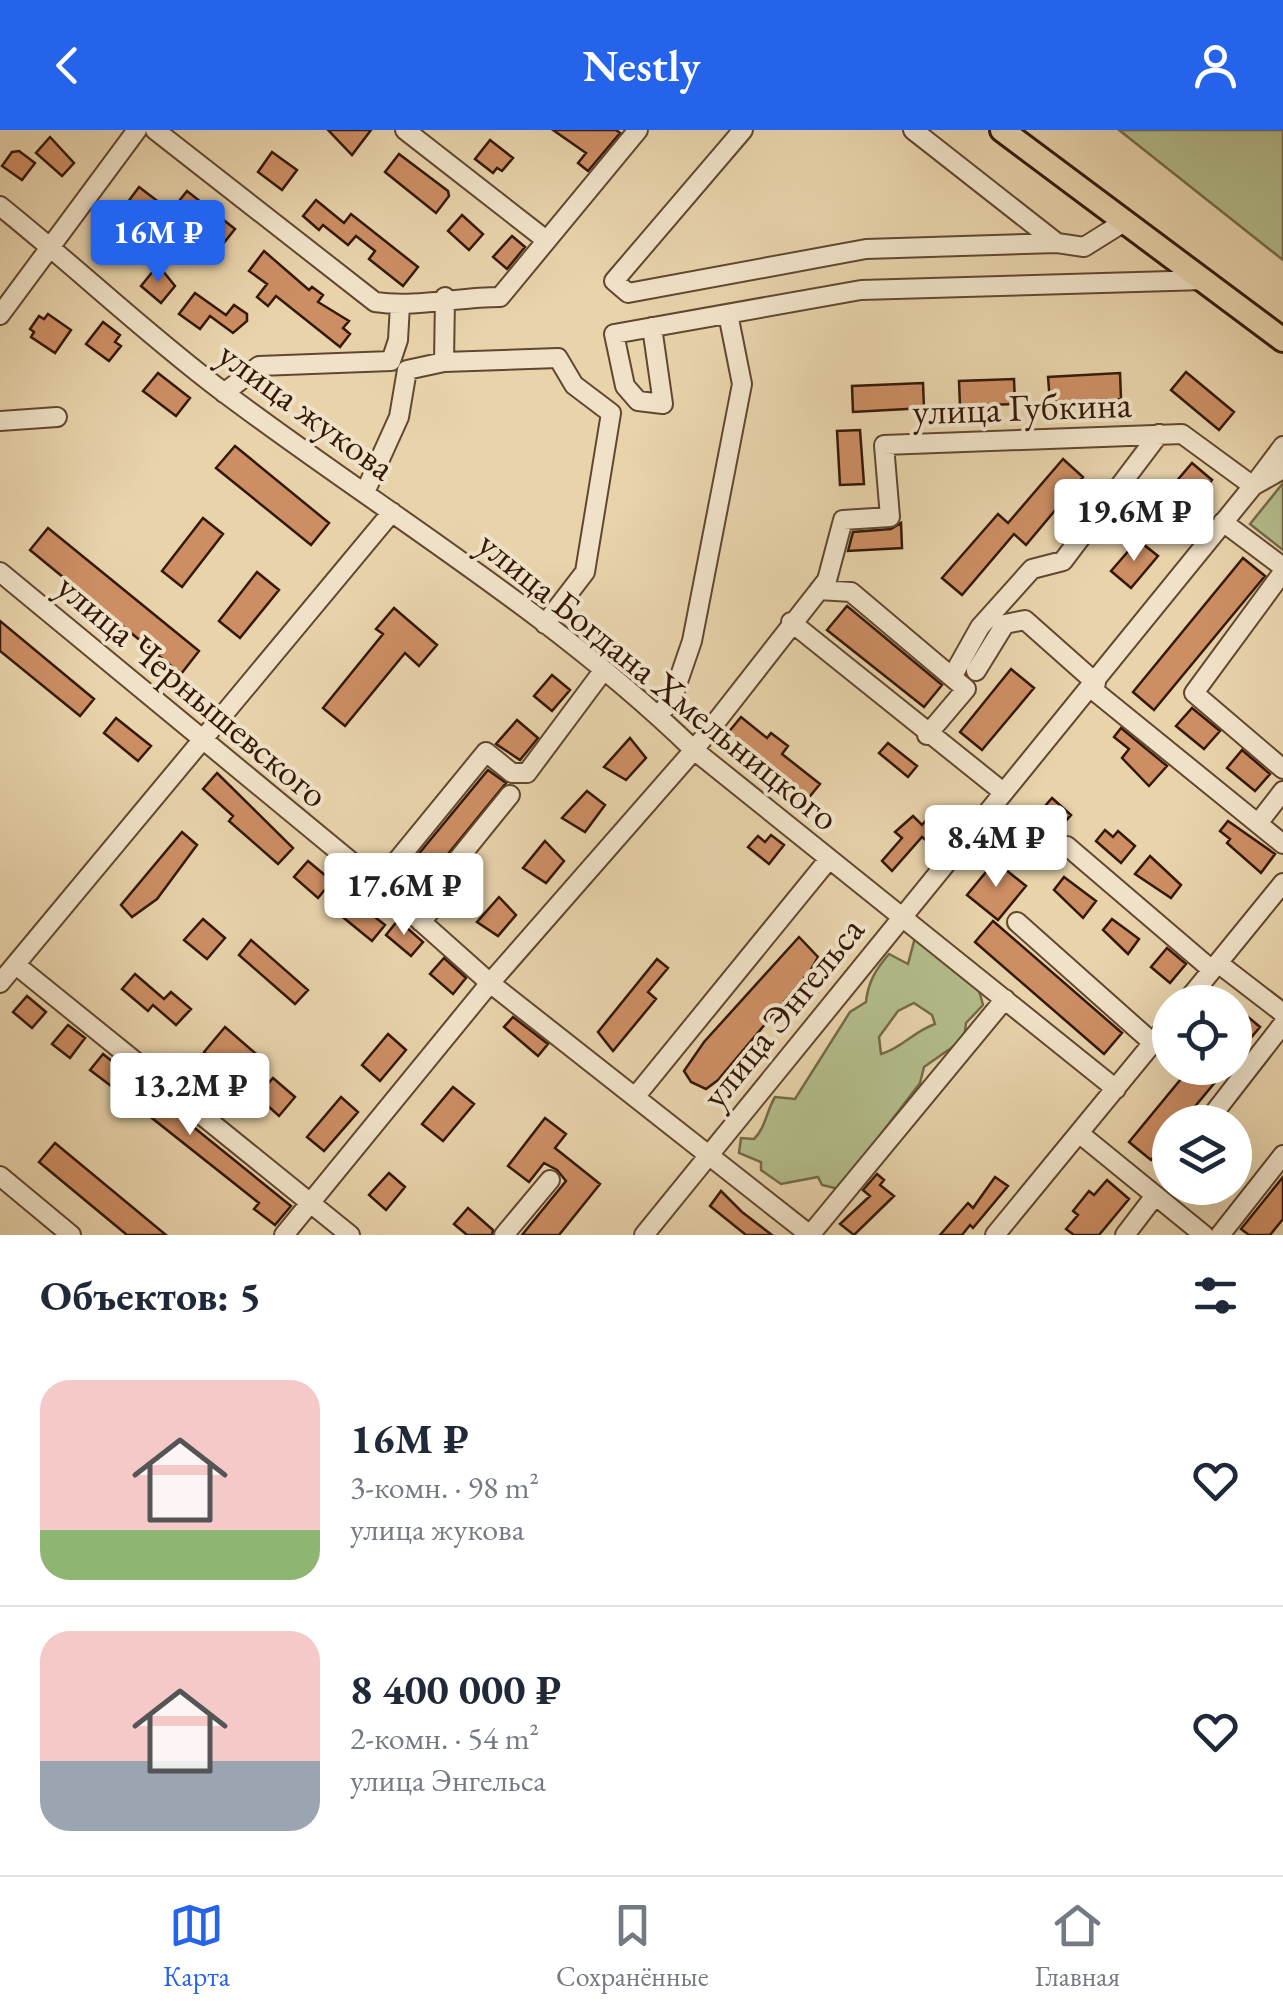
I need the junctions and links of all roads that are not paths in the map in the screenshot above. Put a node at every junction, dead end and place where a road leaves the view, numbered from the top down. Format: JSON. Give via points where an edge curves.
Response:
{"nodes":[{"id":1,"x":137,"y":130,"type":"edge"},
{"id":2,"x":155,"y":130,"type":"edge"},
{"id":3,"x":405,"y":130,"type":"edge"},
{"id":4,"x":638,"y":130,"type":"edge"},
{"id":5,"x":743,"y":130,"type":"edge"},
{"id":6,"x":913,"y":130,"type":"edge"},
{"id":7,"x":1002,"y":130,"type":"edge"},
{"id":8,"x":0,"y":206,"type":"edge"},
{"id":9,"x":1124,"y":222,"type":"junction"},
{"id":10,"x":546,"y":240,"type":"junction"},
{"id":11,"x":1057,"y":243,"type":"junction"},
{"id":12,"x":50,"y":246,"type":"junction"},
{"id":13,"x":1205,"y":280,"type":"junction"},
{"id":14,"x":445,"y":297,"type":"junction"},
{"id":15,"x":400,"y":305,"type":"junction"},
{"id":16,"x":728,"y":314,"type":"junction"},
{"id":17,"x":0,"y":316,"type":"edge"},
{"id":18,"x":652,"y":328,"type":"dead end"},
{"id":19,"x":1283,"y":340,"type":"edge"},
{"id":20,"x":444,"y":362,"type":"junction"},
{"id":21,"x":224,"y":393,"type":"junction"},
{"id":22,"x":57,"y":417,"type":"dead end"},
{"id":23,"x":0,"y":420,"type":"edge"},
{"id":24,"x":1159,"y":434,"type":"junction"},
{"id":25,"x":1283,"y":446,"type":"edge"},
{"id":26,"x":1283,"y":469,"type":"edge"},
{"id":27,"x":1253,"y":486,"type":"junction"},
{"id":28,"x":366,"y":490,"type":"junction"},
{"id":29,"x":392,"y":512,"type":"junction"},
{"id":30,"x":1223,"y":522,"type":"junction"},
{"id":31,"x":1283,"y":570,"type":"edge"},
{"id":32,"x":0,"y":572,"type":"edge"},
{"id":33,"x":819,"y":590,"type":"junction"},
{"id":34,"x":791,"y":622,"type":"junction"},
{"id":35,"x":544,"y":624,"type":"junction"},
{"id":36,"x":603,"y":671,"type":"junction"},
{"id":37,"x":976,"y":671,"type":"dead end"},
{"id":38,"x":952,"y":677,"type":"junction"},
{"id":39,"x":1094,"y":686,"type":"junction"},
{"id":40,"x":658,"y":716,"type":"junction"},
{"id":41,"x":927,"y":736,"type":"junction"},
{"id":42,"x":201,"y":740,"type":"junction"},
{"id":43,"x":694,"y":750,"type":"junction"},
{"id":44,"x":1283,"y":768,"type":"edge"},
{"id":45,"x":1003,"y":792,"type":"junction"},
{"id":46,"x":1283,"y":792,"type":"edge"},
{"id":47,"x":510,"y":796,"type":"dead end"},
{"id":48,"x":1259,"y":822,"type":"junction"},
{"id":49,"x":1283,"y":844,"type":"edge"},
{"id":50,"x":1066,"y":846,"type":"dead end"},
{"id":51,"x":829,"y":859,"type":"junction"},
{"id":52,"x":1283,"y":882,"type":"edge"},
{"id":53,"x":378,"y":884,"type":"junction"},
{"id":54,"x":902,"y":915,"type":"junction"},
{"id":55,"x":421,"y":922,"type":"junction"},
{"id":56,"x":1017,"y":922,"type":"dead end"},
{"id":57,"x":16,"y":965,"type":"junction"},
{"id":58,"x":1215,"y":966,"type":"junction"},
{"id":59,"x":0,"y":983,"type":"edge"},
{"id":60,"x":490,"y":983,"type":"junction"},
{"id":61,"x":1200,"y":985,"type":"edge"},
{"id":62,"x":1005,"y":999,"type":"junction"},
{"id":63,"x":1283,"y":1014,"type":"edge"},
{"id":64,"x":1283,"y":1024,"type":"edge"},
{"id":65,"x":1152,"y":1041,"type":"edge"},
{"id":66,"x":1152,"y":1045,"type":"edge"},
{"id":67,"x":1116,"y":1089,"type":"junction"},
{"id":68,"x":635,"y":1096,"type":"junction"},
{"id":69,"x":1220,"y":1105,"type":"edge"},
{"id":70,"x":1080,"y":1134,"type":"junction"},
{"id":71,"x":708,"y":1154,"type":"junction"},
{"id":72,"x":1283,"y":1155,"type":"edge"},
{"id":73,"x":0,"y":1176,"type":"edge"},
{"id":74,"x":550,"y":1180,"type":"dead end"},
{"id":75,"x":1152,"y":1195,"type":"edge"},
{"id":76,"x":1152,"y":1200,"type":"edge"},
{"id":77,"x":309,"y":1202,"type":"junction"},
{"id":78,"x":1165,"y":1205,"type":"edge"},
{"id":79,"x":71,"y":1235,"type":"edge"},
{"id":80,"x":284,"y":1235,"type":"edge"},
{"id":81,"x":350,"y":1235,"type":"edge"},
{"id":82,"x":504,"y":1235,"type":"edge"},
{"id":83,"x":644,"y":1235,"type":"edge"},
{"id":84,"x":810,"y":1235,"type":"edge"},
{"id":85,"x":996,"y":1235,"type":"edge"},
{"id":86,"x":1124,"y":1235,"type":"edge"},
{"id":87,"x":1204,"y":1235,"type":"edge"},
{"id":88,"x":1220,"y":1235,"type":"edge"}],
"edges":[{"from":1,"to":12,"type":"street"},
{"from":2,"to":15,"type":"street","via":[[375,302]]},
{"from":3,"to":10,"type":"street"},
{"from":4,"to":10,"type":"street"},
{"from":5,"to":11,"type":"street","via":[[614,281],[628,293],[866,249]]},
{"from":6,"to":11,"type":"street"},
{"from":7,"to":9,"type":"main road"},
{"from":8,"to":12,"type":"street","name":"улица жукова"},
{"from":9,"to":11,"type":"street","via":[[1084,247]]},
{"from":9,"to":13,"type":"main road"},
{"from":10,"to":14,"type":"street","via":[[500,297]]},
{"from":12,"to":17,"type":"street"},
{"from":12,"to":21,"type":"street","name":"улица жукова"},
{"from":13,"to":16,"type":"street","via":[[861,290]]},
{"from":13,"to":19,"type":"main road"},
{"from":14,"to":15,"type":"street"},
{"from":14,"to":20,"type":"street"},
{"from":15,"to":21,"type":"street","via":[[391,361],[259,366]]},
{"from":16,"to":18,"type":"street"},
{"from":16,"to":40,"type":"street","via":[[742,384],[692,641],[671,702]]},
{"from":20,"to":28,"type":"street","via":[[407,370],[399,417]]},
{"from":20,"to":35,"type":"street","via":[[558,358],[574,385],[611,412],[585,572]]},
{"from":21,"to":28,"type":"street","name":"улица жукова"},
{"from":22,"to":23,"type":"street"},
{"from":24,"to":27,"type":"street","name":"улица Губкина","via":[[1182,434]]},
{"from":24,"to":33,"type":"street","name":"улица Губкина","via":[[884,445],[890,517],[843,520]]},
{"from":24,"to":38,"type":"street","via":[[1063,561],[1032,569],[980,627]]},
{"from":25,"to":27,"type":"street"},
{"from":26,"to":27,"type":"street","name":"улица Энгельса"},
{"from":27,"to":30,"type":"street","name":"улица Энгельса"},
{"from":28,"to":29,"type":"street","name":"улица жукова"},
{"from":29,"to":35,"type":"street","name":"улица Богдана Хмельницкого"},
{"from":29,"to":42,"type":"street"},
{"from":30,"to":31,"type":"street"},
{"from":30,"to":39,"type":"street","name":"улица Энгельса"},
{"from":31,"to":44,"type":"street","via":[[1194,693]]},
{"from":32,"to":42,"type":"street","name":"улица Чернышевского"},
{"from":33,"to":34,"type":"street","name":"улица Губкина"},
{"from":33,"to":38,"type":"street","via":[[852,592]]},
{"from":34,"to":41,"type":"street"},
{"from":34,"to":43,"type":"street","name":"улица Губкина"},
{"from":35,"to":36,"type":"street","name":"улица Богдана Хмельницкого"},
{"from":36,"to":40,"type":"street","name":"улица Богдана Хмельницкого"},
{"from":36,"to":53,"type":"street","via":[[527,773],[512,773],[486,752]]},
{"from":37,"to":39,"type":"street","via":[[1005,624],[1025,620]]},
{"from":38,"to":41,"type":"street","via":[[966,689]]},
{"from":39,"to":45,"type":"street","name":"улица Энгельса"},
{"from":39,"to":48,"type":"street"},
{"from":40,"to":43,"type":"street","name":"улица Богдана Хмельницкого"},
{"from":41,"to":45,"type":"street"},
{"from":42,"to":53,"type":"street","name":"улица Чернышевского"},
{"from":42,"to":57,"type":"street"},
{"from":43,"to":51,"type":"street","name":"улица Богдана Хмельницкого"},
{"from":43,"to":60,"type":"street","name":"улица Губкина"},
{"from":45,"to":54,"type":"street","name":"улица Энгельса"},
{"from":46,"to":48,"type":"street"},
{"from":47,"to":55,"type":"street","via":[[446,874],[443,896]]},
{"from":48,"to":49,"type":"street"},
{"from":50,"to":58,"type":"street"},
{"from":51,"to":54,"type":"street","name":"улица Богдана Хмельницкого"},
{"from":51,"to":68,"type":"street"},
{"from":52,"to":58,"type":"street"},
{"from":53,"to":55,"type":"street","name":"улица Чернышевского"},
{"from":54,"to":62,"type":"street","name":"улица Богдана Хмельницкого"},
{"from":54,"to":71,"type":"street","name":"улица Энгельса"},
{"from":55,"to":60,"type":"street","name":"улица Чернышевского"},
{"from":56,"to":65,"type":"street"},
{"from":57,"to":59,"type":"street"},
{"from":57,"to":77,"type":"street"},
{"from":58,"to":61,"type":"street"},
{"from":58,"to":63,"type":"street"},
{"from":60,"to":68,"type":"street","name":"улица Чернышевского"},
{"from":60,"to":77,"type":"street","name":"улица Губкина"},
{"from":62,"to":67,"type":"street","name":"улица Богдана Хмельницкого"},
{"from":62,"to":84,"type":"street"},
{"from":64,"to":69,"type":"street"},
{"from":66,"to":67,"type":"street"},
{"from":67,"to":70,"type":"street"},
{"from":68,"to":71,"type":"street","name":"улица Чернышевского"},
{"from":70,"to":75,"type":"street"},
{"from":70,"to":85,"type":"street"},
{"from":71,"to":83,"type":"street","name":"улица Энгельса"},
{"from":71,"to":84,"type":"street","name":"улица Чернышевского"},
{"from":72,"to":88,"type":"street"},
{"from":73,"to":79,"type":"street"},
{"from":74,"to":82,"type":"street"},
{"from":76,"to":86,"type":"street"},
{"from":77,"to":80,"type":"street","name":"улица Губкина"},
{"from":77,"to":81,"type":"street"},
{"from":78,"to":87,"type":"street"}]}
